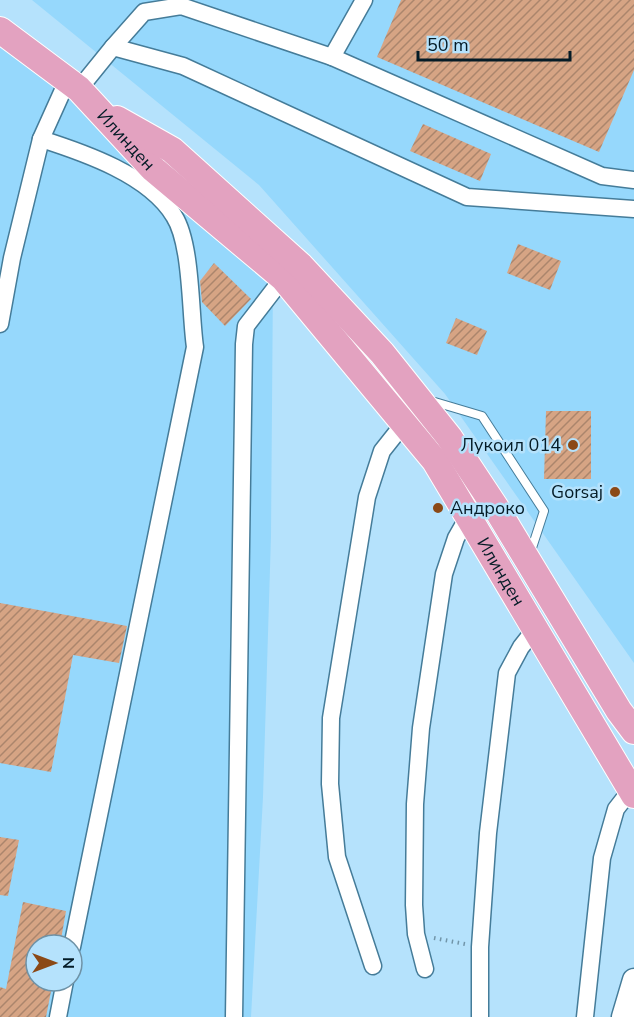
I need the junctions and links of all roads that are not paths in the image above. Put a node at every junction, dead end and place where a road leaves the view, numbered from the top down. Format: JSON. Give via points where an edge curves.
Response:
{"nodes":[{"id":1,"x":364,"y":0,"type":"edge"},
{"id":2,"x":151,"y":3,"type":"edge"},
{"id":3,"x":0,"y":30,"type":"edge"},
{"id":4,"x":113,"y":47,"type":"junction"},
{"id":5,"x":332,"y":57,"type":"junction"},
{"id":6,"x":74,"y":84,"type":"junction"},
{"id":7,"x":98,"y":109,"type":"junction"},
{"id":8,"x":41,"y":139,"type":"junction"},
{"id":9,"x":634,"y":180,"type":"edge"},
{"id":10,"x":634,"y":209,"type":"edge"},
{"id":11,"x":283,"y":279,"type":"junction"},
{"id":12,"x":0,"y":324,"type":"edge"},
{"id":13,"x":418,"y":397,"type":"junction"},
{"id":14,"x":405,"y":422,"type":"junction"},
{"id":15,"x":468,"y":517,"type":"junction"},
{"id":16,"x":528,"y":560,"type":"junction"},
{"id":17,"x":536,"y":628,"type":"junction"},
{"id":18,"x":634,"y":730,"type":"edge"},
{"id":19,"x":632,"y":793,"type":"edge"},
{"id":20,"x":75,"y":933,"type":"edge"},
{"id":21,"x":373,"y":966,"type":"dead end"},
{"id":22,"x":425,"y":969,"type":"dead end"},
{"id":23,"x":634,"y":980,"type":"edge"},
{"id":24,"x":63,"y":993,"type":"edge"},
{"id":25,"x":58,"y":1017,"type":"edge"},
{"id":26,"x":234,"y":1017,"type":"edge"},
{"id":27,"x":480,"y":1017,"type":"edge"},
{"id":28,"x":585,"y":1017,"type":"edge"},
{"id":29,"x":623,"y":1017,"type":"edge"}],
"edges":[{"from":1,"to":5,"type":"street"},
{"from":2,"to":4,"type":"street"},
{"from":2,"to":5,"type":"street","via":[[181,6]]},
{"from":3,"to":6,"type":"main road"},
{"from":4,"to":6,"type":"street"},
{"from":4,"to":10,"type":"street","via":[[183,66],[466,197]]},
{"from":5,"to":9,"type":"street","via":[[602,176]]},
{"from":6,"to":7,"type":"main road"},
{"from":6,"to":8,"type":"street"},
{"from":7,"to":11,"type":"main road","name":"Илинден","via":[[152,168]]},
{"from":7,"to":13,"type":"main road","name":"Илинден","via":[[172,150],[189,165],[301,266]]},
{"from":8,"to":12,"type":"street"},
{"from":8,"to":20,"type":"street","via":[[94,156],[149,190],[175,216],[185,248],[195,347]]},
{"from":11,"to":14,"type":"main road","name":"Илинден"},
{"from":11,"to":26,"type":"street","via":[[246,326],[244,344]]},
{"from":13,"to":16,"type":"main road","name":"Илинден","via":[[455,446]]},
{"from":13,"to":16,"type":"lane","via":[[482,416],[544,511]]},
{"from":14,"to":15,"type":"main road","name":"Илинден","via":[[435,461]]},
{"from":14,"to":21,"type":"street","via":[[382,451],[367,497],[331,718],[330,783],[337,857]]},
{"from":15,"to":17,"type":"main road","name":"Илинден"},
{"from":15,"to":22,"type":"street","via":[[444,574],[415,804],[416,934]]},
{"from":16,"to":18,"type":"main road","name":"Илинден"},
{"from":17,"to":19,"type":"main road","name":"Илинден"},
{"from":17,"to":27,"type":"street","via":[[507,672],[488,833],[480,947]]},
{"from":19,"to":28,"type":"street","via":[[616,809],[602,858]]},
{"from":23,"to":29,"type":"main road"},
{"from":24,"to":25,"type":"street"}]}
